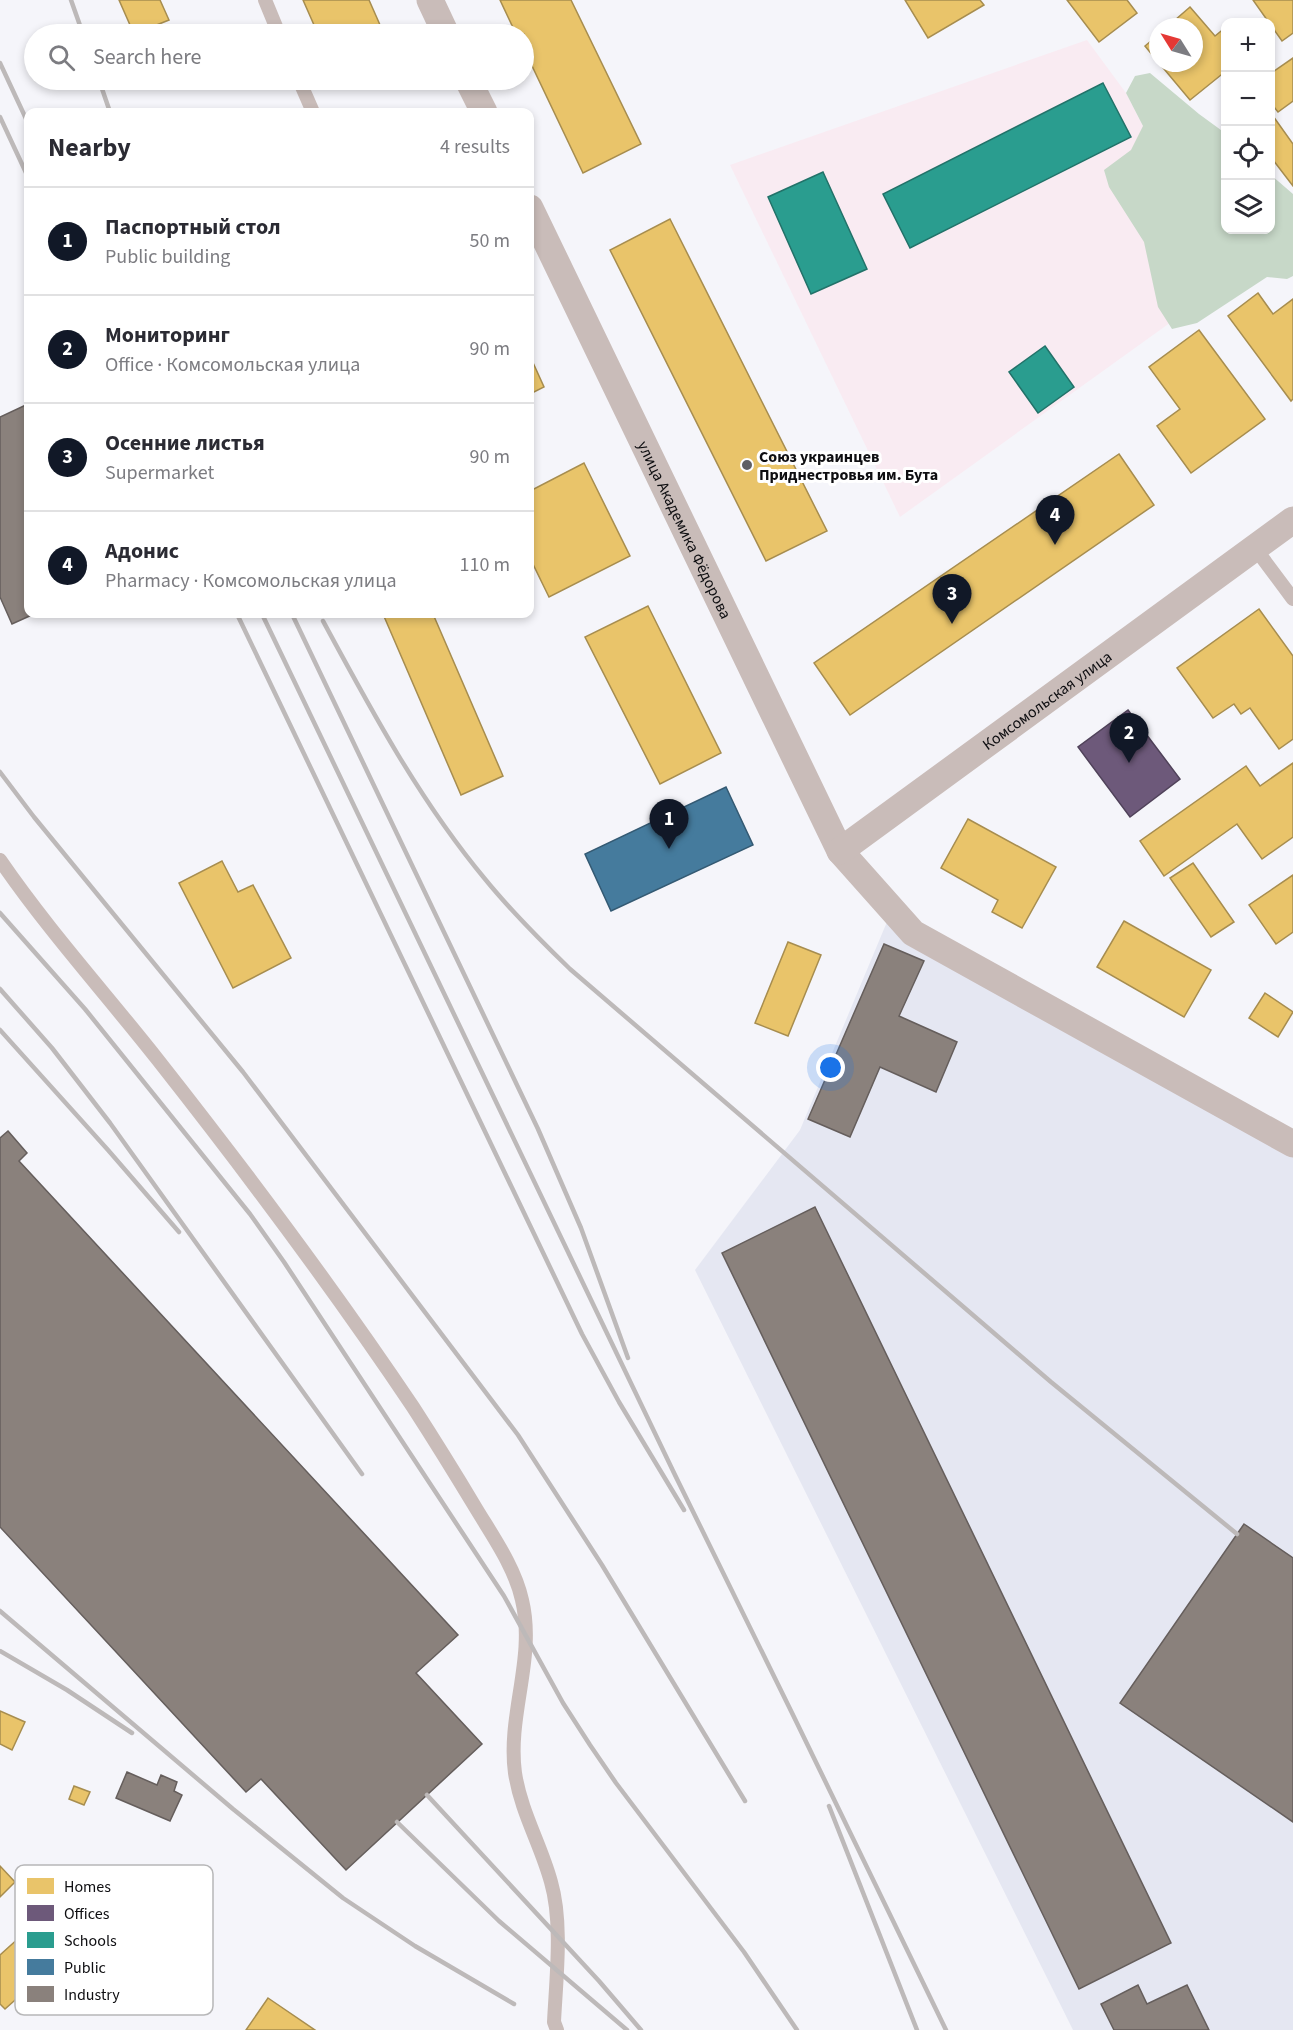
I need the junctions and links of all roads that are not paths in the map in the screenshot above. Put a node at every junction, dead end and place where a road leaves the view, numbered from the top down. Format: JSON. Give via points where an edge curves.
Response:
{"nodes":[{"id":1,"x":265,"y":0,"type":"edge"},
{"id":2,"x":430,"y":0,"type":"edge"},
{"id":3,"x":275,"y":24,"type":"edge"},
{"id":4,"x":441,"y":24,"type":"edge"},
{"id":5,"x":303,"y":90,"type":"edge"},
{"id":6,"x":473,"y":90,"type":"edge"},
{"id":7,"x":311,"y":108,"type":"edge"},
{"id":8,"x":482,"y":108,"type":"edge"},
{"id":9,"x":534,"y":215,"type":"edge"},
{"id":10,"x":1293,"y":520,"type":"edge"},
{"id":11,"x":1255,"y":548,"type":"junction"},
{"id":12,"x":1293,"y":599,"type":"edge"},
{"id":13,"x":840,"y":851,"type":"junction"},
{"id":14,"x":0,"y":860,"type":"edge"},
{"id":15,"x":1293,"y":1144,"type":"edge"},
{"id":16,"x":557,"y":2030,"type":"edge"}],
"edges":[{"from":1,"to":3,"type":"lane"},
{"from":2,"to":4,"type":"street"},
{"from":5,"to":7,"type":"lane"},
{"from":6,"to":8,"type":"street"},
{"from":9,"to":13,"type":"street","name":"улица Академика Фёдорова"},
{"from":10,"to":11,"type":"street","name":"Комсомольская улица"},
{"from":11,"to":12,"type":"lane"},
{"from":11,"to":13,"type":"street","name":"Комсомольская улица"},
{"from":13,"to":15,"type":"street","name":"улица Академика Фёдорова","via":[[913,933]]},
{"from":14,"to":16,"type":"lane","via":[[266,1200],[434,1439],[497,1542],[522,1597],[527,1623],[513,1746],[515,1774],[552,1884],[556,1912]]}]}
